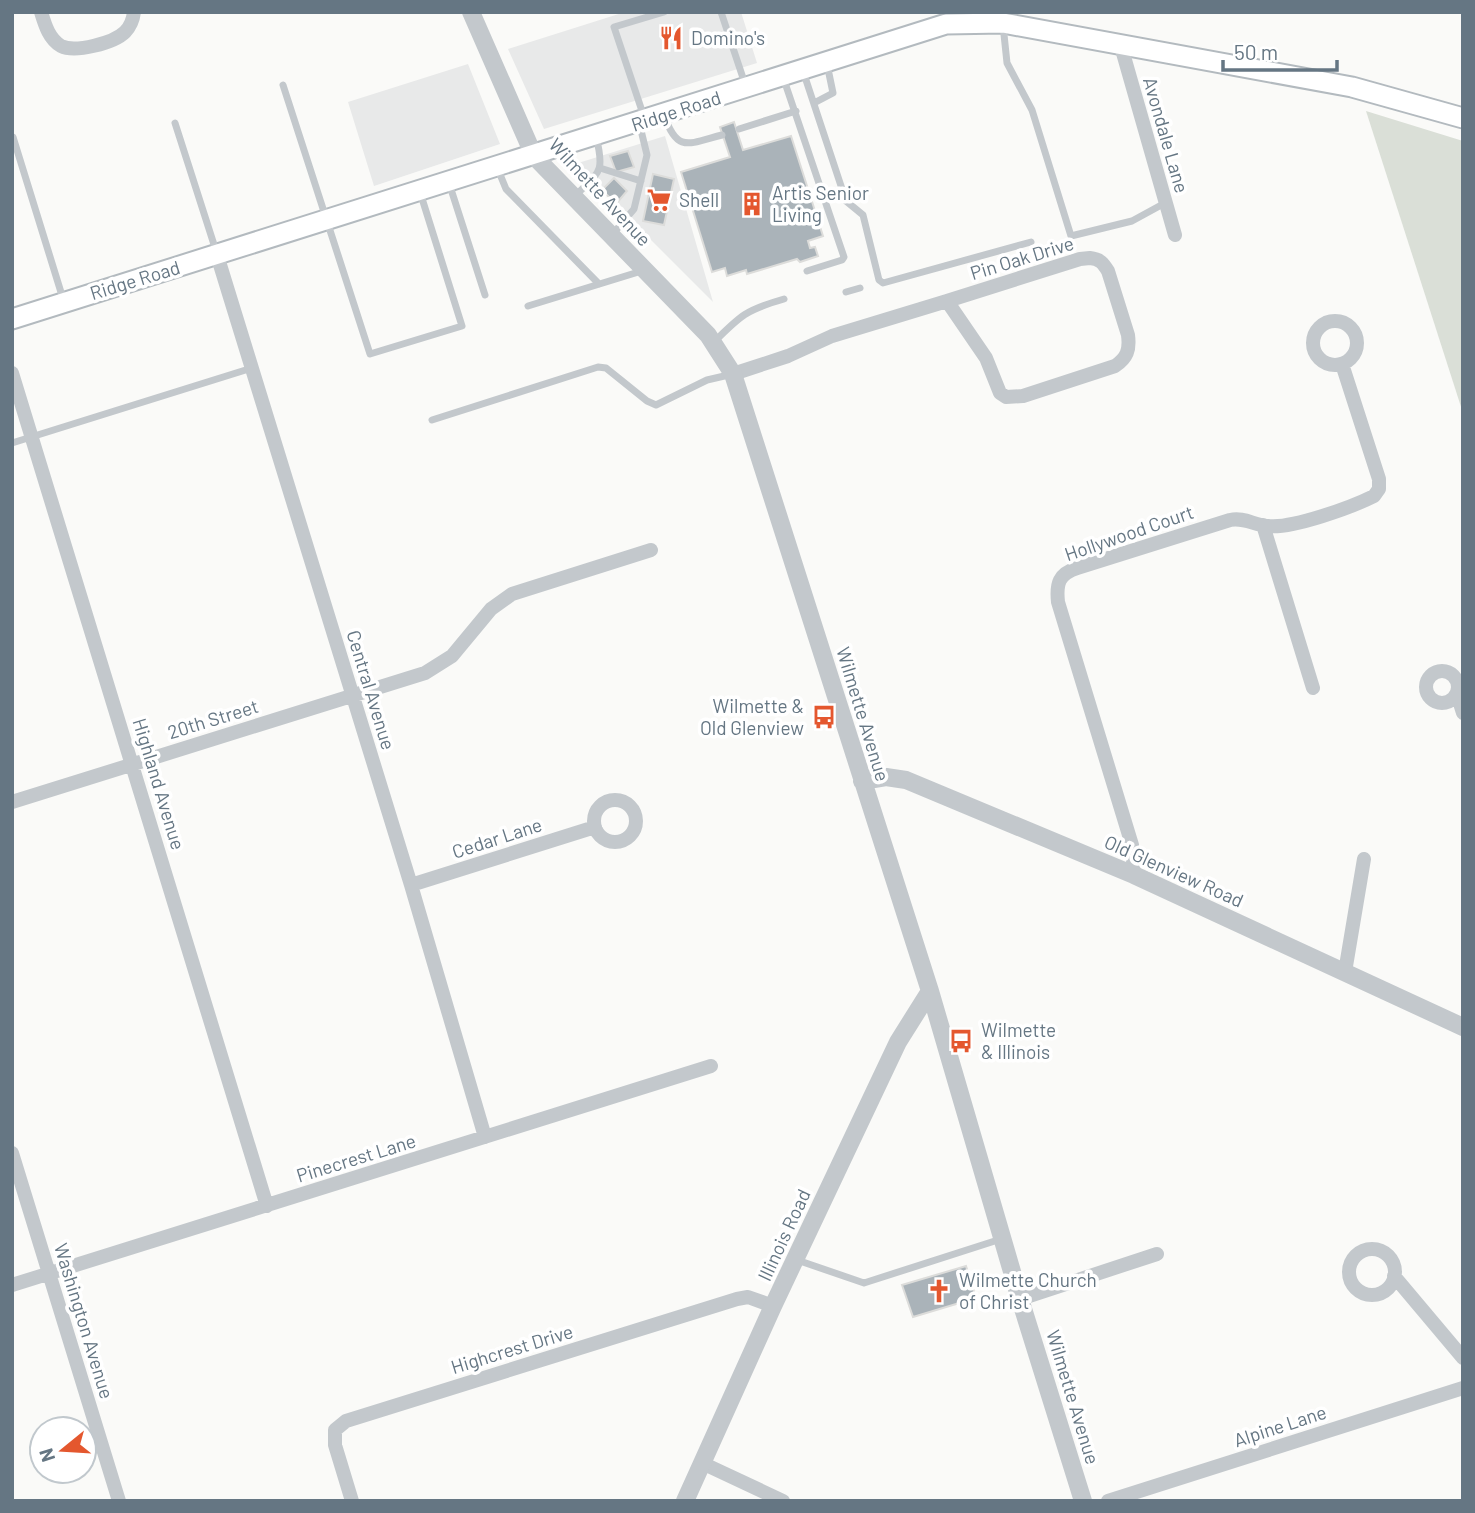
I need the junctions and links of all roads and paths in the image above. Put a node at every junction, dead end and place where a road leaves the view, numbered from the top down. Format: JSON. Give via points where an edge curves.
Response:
{"nodes":[{"id":1,"x":41,"y":12,"type":"edge"},
{"id":2,"x":134,"y":12,"type":"edge"},
{"id":3,"x":471,"y":12,"type":"edge"},
{"id":4,"x":664,"y":12,"type":"edge"},
{"id":5,"x":721,"y":12,"type":"edge"},
{"id":6,"x":1001,"y":18,"type":"edge"},
{"id":7,"x":1121,"y":46,"type":"junction"},
{"id":8,"x":827,"y":63,"type":"junction"},
{"id":9,"x":803,"y":70,"type":"junction"},
{"id":10,"x":783,"y":77,"type":"junction"},
{"id":11,"x":284,"y":86,"type":"dead end"},
{"id":12,"x":746,"y":88,"type":"junction"},
{"id":13,"x":814,"y":103,"type":"junction"},
{"id":14,"x":796,"y":111,"type":"junction"},
{"id":15,"x":664,"y":114,"type":"junction"},
{"id":16,"x":1463,"y":118,"type":"edge"},
{"id":17,"x":175,"y":122,"type":"dead end"},
{"id":18,"x":642,"y":122,"type":"junction"},
{"id":19,"x":738,"y":129,"type":"dead end"},
{"id":20,"x":722,"y":135,"type":"dead end"},
{"id":21,"x":596,"y":136,"type":"junction"},
{"id":22,"x":13,"y":137,"type":"edge"},
{"id":23,"x":534,"y":156,"type":"junction"},
{"id":24,"x":497,"y":167,"type":"junction"},
{"id":25,"x":600,"y":169,"type":"junction"},
{"id":26,"x":641,"y":181,"type":"junction"},
{"id":27,"x":449,"y":182,"type":"junction"},
{"id":28,"x":419,"y":191,"type":"junction"},
{"id":29,"x":574,"y":197,"type":"junction"},
{"id":30,"x":1166,"y":203,"type":"junction"},
{"id":31,"x":327,"y":220,"type":"junction"},
{"id":32,"x":1175,"y":234,"type":"dead end"},
{"id":33,"x":612,"y":236,"type":"junction"},
{"id":34,"x":1031,"y":242,"type":"dead end"},
{"id":35,"x":217,"y":255,"type":"junction"},
{"id":36,"x":645,"y":270,"type":"junction"},
{"id":37,"x":807,"y":271,"type":"dead end"},
{"id":38,"x":599,"y":284,"type":"junction"},
{"id":39,"x":860,"y":288,"type":"dead end"},
{"id":40,"x":846,"y":292,"type":"dead end"},
{"id":41,"x":485,"y":295,"type":"dead end"},
{"id":42,"x":784,"y":299,"type":"dead end"},
{"id":43,"x":947,"y":301,"type":"junction"},
{"id":44,"x":64,"y":303,"type":"junction"},
{"id":45,"x":528,"y":306,"type":"dead end"},
{"id":46,"x":12,"y":319,"type":"edge"},
{"id":47,"x":713,"y":343,"type":"junction"},
{"id":48,"x":1342,"y":364,"type":"dead end"},
{"id":49,"x":252,"y":368,"type":"junction"},
{"id":50,"x":12,"y":373,"type":"edge"},
{"id":51,"x":733,"y":374,"type":"junction"},
{"id":52,"x":432,"y":420,"type":"dead end"},
{"id":53,"x":32,"y":437,"type":"junction"},
{"id":54,"x":12,"y":443,"type":"edge"},
{"id":55,"x":1263,"y":525,"type":"junction"},
{"id":56,"x":651,"y":551,"type":"dead end"},
{"id":57,"x":1313,"y":688,"type":"dead end"},
{"id":58,"x":1457,"y":694,"type":"dead end"},
{"id":59,"x":352,"y":696,"type":"junction"},
{"id":60,"x":1463,"y":713,"type":"edge"},
{"id":61,"x":133,"y":765,"type":"junction"},
{"id":62,"x":862,"y":781,"type":"junction"},
{"id":63,"x":12,"y":802,"type":"edge"},
{"id":64,"x":595,"y":827,"type":"dead end"},
{"id":65,"x":1363,"y":859,"type":"dead end"},
{"id":66,"x":1134,"y":875,"type":"junction"},
{"id":67,"x":411,"y":885,"type":"junction"},
{"id":68,"x":1345,"y":972,"type":"junction"},
{"id":69,"x":929,"y":991,"type":"junction"},
{"id":70,"x":1463,"y":1027,"type":"edge"},
{"id":71,"x":711,"y":1066,"type":"dead end"},
{"id":72,"x":485,"y":1138,"type":"junction"},
{"id":73,"x":12,"y":1153,"type":"edge"},
{"id":74,"x":267,"y":1206,"type":"junction"},
{"id":75,"x":1002,"y":1239,"type":"junction"},
{"id":76,"x":1157,"y":1254,"type":"dead end"},
{"id":77,"x":795,"y":1259,"type":"junction"},
{"id":78,"x":50,"y":1274,"type":"junction"},
{"id":79,"x":1394,"y":1276,"type":"dead end"},
{"id":80,"x":12,"y":1285,"type":"edge"},
{"id":81,"x":1020,"y":1299,"type":"junction"},
{"id":82,"x":773,"y":1306,"type":"junction"},
{"id":83,"x":1463,"y":1358,"type":"edge"},
{"id":84,"x":1463,"y":1388,"type":"edge"},
{"id":85,"x":702,"y":1463,"type":"junction"},
{"id":86,"x":119,"y":1501,"type":"edge"},
{"id":87,"x":352,"y":1501,"type":"edge"},
{"id":88,"x":685,"y":1501,"type":"edge"},
{"id":89,"x":783,"y":1501,"type":"edge"},
{"id":90,"x":1083,"y":1501,"type":"edge"},
{"id":91,"x":1108,"y":1501,"type":"edge"}],
"edges":[{"from":1,"to":2,"type":"street","via":[[55,41],[71,50],[119,37],[133,21]]},
{"from":3,"to":23,"type":"street","name":"Wilmette Avenue"},
{"from":4,"to":18,"type":"lane","via":[[614,27]]},
{"from":5,"to":12,"type":"lane"},
{"from":6,"to":7,"type":"main road","name":"Ridge Road"},
{"from":6,"to":8,"type":"main road","name":"Ridge Road","via":[[946,24]]},
{"from":6,"to":30,"type":"lane","via":[[1007,63],[1032,110],[1072,236],[1132,222]]},
{"from":7,"to":16,"type":"main road","name":"Ridge Road","via":[[1352,87]]},
{"from":7,"to":30,"type":"street","name":"Avondale Lane"},
{"from":8,"to":9,"type":"main road","name":"Ridge Road"},
{"from":8,"to":13,"type":"lane","via":[[833,93]]},
{"from":9,"to":10,"type":"main road","name":"Ridge Road"},
{"from":9,"to":13,"type":"lane"},
{"from":10,"to":12,"type":"main road","name":"Ridge Road"},
{"from":10,"to":14,"type":"lane"},
{"from":11,"to":31,"type":"lane"},
{"from":12,"to":15,"type":"main road","name":"Ridge Road"},
{"from":13,"to":34,"type":"lane","via":[[846,201],[863,215],[883,283]]},
{"from":14,"to":19,"type":"lane"},
{"from":14,"to":37,"type":"lane","via":[[844,257]]},
{"from":15,"to":18,"type":"main road","name":"Ridge Road"},
{"from":15,"to":20,"type":"lane","via":[[671,134],[681,143]]},
{"from":17,"to":35,"type":"lane"},
{"from":18,"to":21,"type":"main road","name":"Ridge Road"},
{"from":18,"to":26,"type":"lane","via":[[647,155]]},
{"from":21,"to":23,"type":"main road","name":"Ridge Road"},
{"from":21,"to":25,"type":"lane"},
{"from":22,"to":44,"type":"lane"},
{"from":23,"to":24,"type":"main road","name":"Ridge Road"},
{"from":23,"to":29,"type":"street","name":"Wilmette Avenue"},
{"from":24,"to":27,"type":"main road","name":"Ridge Road"},
{"from":24,"to":38,"type":"lane","via":[[506,189]]},
{"from":25,"to":26,"type":"lane"},
{"from":25,"to":29,"type":"lane"},
{"from":26,"to":33,"type":"lane","via":[[634,209]]},
{"from":27,"to":28,"type":"main road","name":"Ridge Road"},
{"from":27,"to":41,"type":"lane"},
{"from":28,"to":31,"type":"main road","name":"Ridge Road"},
{"from":28,"to":31,"type":"lane","via":[[462,326],[370,354]]},
{"from":29,"to":33,"type":"street","name":"Wilmette Avenue"},
{"from":30,"to":32,"type":"street","name":"Avondale Lane"},
{"from":31,"to":35,"type":"main road","name":"Ridge Road"},
{"from":33,"to":36,"type":"street","name":"Wilmette Avenue"},
{"from":35,"to":44,"type":"main road","name":"Ridge Road"},
{"from":35,"to":49,"type":"street","name":"Central Avenue"},
{"from":36,"to":38,"type":"lane"},
{"from":36,"to":47,"type":"street","name":"Wilmette Avenue"},
{"from":38,"to":45,"type":"lane"},
{"from":39,"to":40,"type":"lane"},
{"from":42,"to":47,"type":"lane","via":[[753,307]]},
{"from":43,"to":43,"type":"street","name":"Pin Oak Drive","via":[[1080,259],[1098,259],[1108,271],[1129,346],[1123,361],[1115,366],[1023,396],[1006,397]]},
{"from":43,"to":51,"type":"street","name":"Pin Oak Drive","via":[[832,336]]},
{"from":44,"to":46,"type":"main road","name":"Ridge Road"},
{"from":47,"to":51,"type":"street","name":"Wilmette Avenue"},
{"from":48,"to":55,"type":"street","name":"Hollywood Court","via":[[1379,489],[1365,500],[1296,523]]},
{"from":49,"to":53,"type":"lane"},
{"from":49,"to":59,"type":"street","name":"Central Avenue"},
{"from":50,"to":53,"type":"street","name":"Highland Avenue"},
{"from":51,"to":52,"type":"lane","via":[[707,380],[656,405],[606,368],[598,367]]},
{"from":51,"to":62,"type":"street","name":"Wilmette Avenue"},
{"from":53,"to":54,"type":"lane"},
{"from":53,"to":61,"type":"street","name":"Highland Avenue"},
{"from":55,"to":57,"type":"street"},
{"from":55,"to":66,"type":"street","name":"Hollywood Court","via":[[1230,520],[1077,568],[1059,579],[1058,602],[1132,845]]},
{"from":56,"to":59,"type":"street","name":"20th Street","via":[[512,594],[491,609],[452,656],[425,673]]},
{"from":58,"to":60,"type":"street"},
{"from":59,"to":61,"type":"street","name":"20th Street"},
{"from":59,"to":67,"type":"street","name":"Central Avenue"},
{"from":61,"to":63,"type":"street","name":"20th Street"},
{"from":61,"to":74,"type":"street","name":"Highland Avenue"},
{"from":62,"to":66,"type":"street","name":"Old Glenview Road","via":[[906,780]]},
{"from":62,"to":69,"type":"street","name":"Wilmette Avenue"},
{"from":64,"to":67,"type":"street","name":"Cedar Lane"},
{"from":65,"to":68,"type":"street"},
{"from":66,"to":68,"type":"street","name":"Old Glenview Road"},
{"from":67,"to":72,"type":"street","name":"Central Avenue"},
{"from":68,"to":70,"type":"street","name":"Old Glenview Road"},
{"from":69,"to":75,"type":"street","name":"Wilmette Avenue"},
{"from":69,"to":77,"type":"street","name":"Illinois Road","via":[[898,1042]]},
{"from":71,"to":72,"type":"street","name":"Pinecrest Lane"},
{"from":72,"to":74,"type":"street","name":"Pinecrest Lane"},
{"from":73,"to":78,"type":"street","name":"Washington Avenue"},
{"from":74,"to":78,"type":"street","name":"Pinecrest Lane"},
{"from":75,"to":77,"type":"lane","via":[[864,1283]]},
{"from":75,"to":81,"type":"street","name":"Wilmette Avenue"},
{"from":76,"to":81,"type":"street"},
{"from":77,"to":82,"type":"street","name":"Illinois Road"},
{"from":78,"to":80,"type":"street","name":"Pinecrest Lane"},
{"from":78,"to":86,"type":"street","name":"Washington Avenue"},
{"from":79,"to":83,"type":"street"},
{"from":81,"to":90,"type":"street","name":"Wilmette Avenue"},
{"from":82,"to":85,"type":"street","name":"Illinois Road"},
{"from":82,"to":87,"type":"street","name":"Highcrest Drive","via":[[748,1297],[737,1299],[346,1421],[335,1430],[335,1445]]},
{"from":84,"to":91,"type":"street","name":"Alpine Lane"},
{"from":85,"to":88,"type":"street","name":"Illinois Road"},
{"from":85,"to":89,"type":"street"}]}
